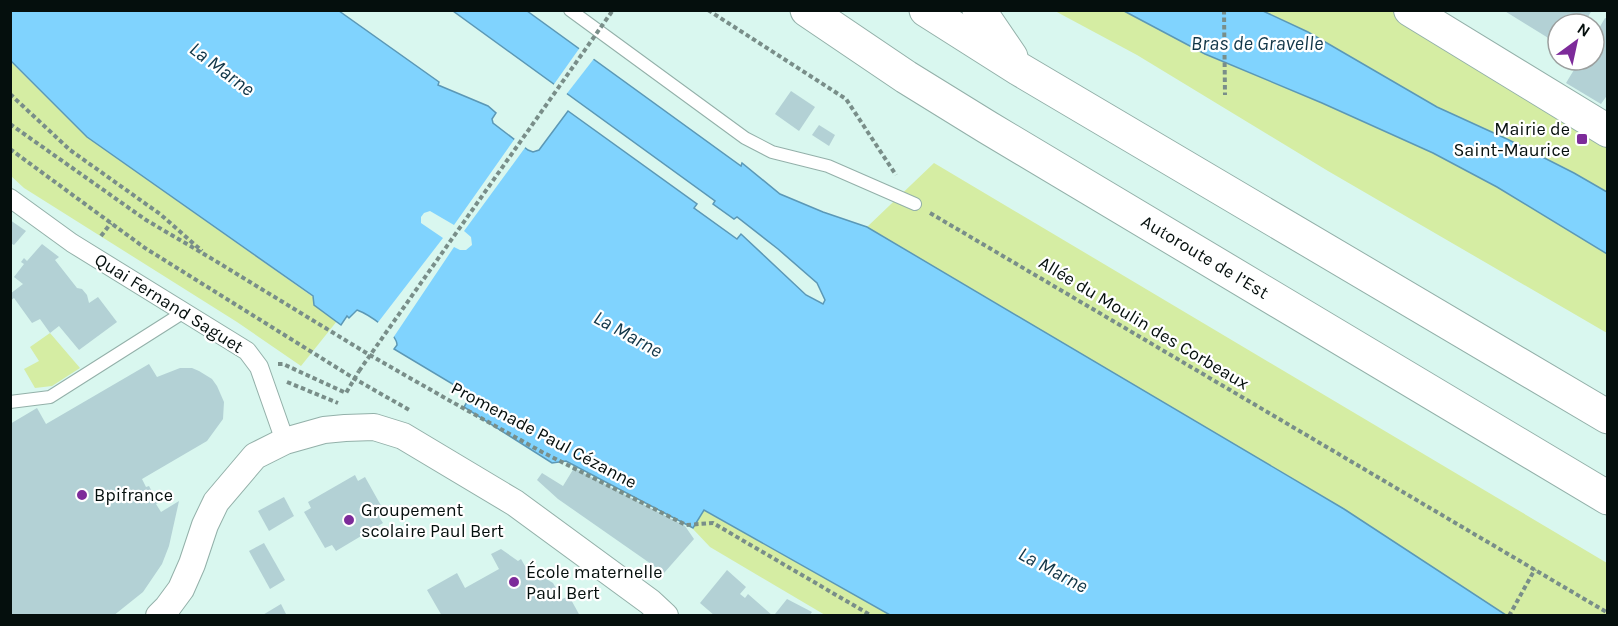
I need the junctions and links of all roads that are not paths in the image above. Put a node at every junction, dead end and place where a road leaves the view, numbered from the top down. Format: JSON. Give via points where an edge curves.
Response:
{"nodes":[{"id":1,"x":570,"y":10,"type":"edge"},
{"id":2,"x":807,"y":10,"type":"edge"},
{"id":3,"x":926,"y":10,"type":"edge"},
{"id":4,"x":979,"y":10,"type":"edge"},
{"id":5,"x":1410,"y":10,"type":"edge"},
{"id":6,"x":1019,"y":69,"type":"junction"},
{"id":7,"x":1608,"y":131,"type":"edge"},
{"id":8,"x":10,"y":198,"type":"edge"},
{"id":9,"x":915,"y":204,"type":"road end"},
{"id":10,"x":184,"y":312,"type":"junction"},
{"id":11,"x":10,"y":402,"type":"edge"},
{"id":12,"x":1608,"y":417,"type":"edge"},
{"id":13,"x":285,"y":441,"type":"junction"},
{"id":14,"x":1608,"y":498,"type":"edge"},
{"id":15,"x":159,"y":615,"type":"edge"},
{"id":16,"x":665,"y":615,"type":"edge"}],
"edges":[{"from":1,"to":9,"type":"lane","via":[[745,138],[772,152],[828,166]]},
{"from":2,"to":14,"type":"highway","name":"Autoroute de l’Est","via":[[987,127]]},
{"from":3,"to":6,"type":"highway"},
{"from":4,"to":6,"type":"highway"},
{"from":5,"to":7,"type":"street"},
{"from":6,"to":12,"type":"highway"},
{"from":8,"to":10,"type":"street","name":"Quai Fernand Saguet","via":[[72,243]]},
{"from":10,"to":11,"type":"lane","via":[[50,397]]},
{"from":10,"to":13,"type":"street","name":"Quai Fernand Saguet","via":[[247,351],[256,363]]},
{"from":13,"to":15,"type":"street","via":[[255,456],[226,488],[205,525],[181,588]]},
{"from":13,"to":16,"type":"street","via":[[345,428],[374,427],[404,436],[515,503]]}]}
